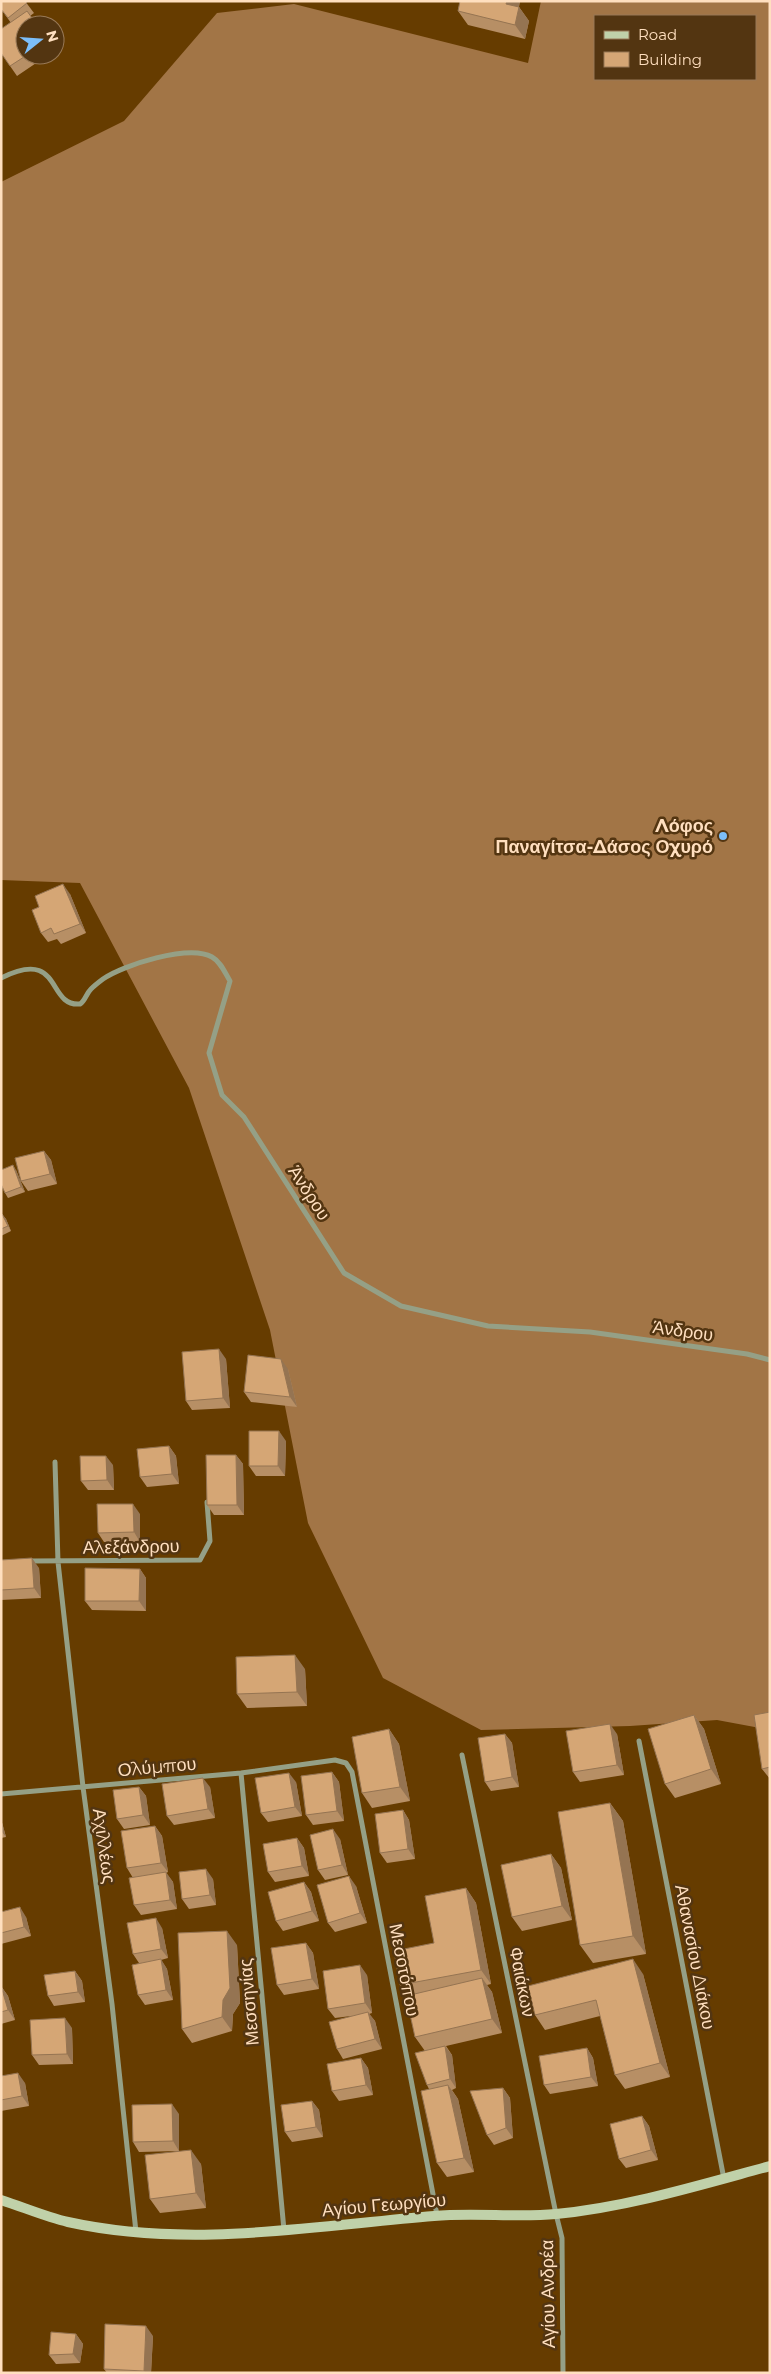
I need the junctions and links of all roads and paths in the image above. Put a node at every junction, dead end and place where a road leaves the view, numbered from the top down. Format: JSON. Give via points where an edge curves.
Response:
{"nodes":[{"id":1,"x":1,"y":978,"type":"edge"},
{"id":2,"x":770,"y":1360,"type":"edge"},
{"id":3,"x":55,"y":1462,"type":"dead end"},
{"id":4,"x":207,"y":1502,"type":"edge"},
{"id":5,"x":20,"y":1561,"type":"edge"},
{"id":6,"x":58,"y":1562,"type":"junction"},
{"id":7,"x":639,"y":1741,"type":"dead end"},
{"id":8,"x":462,"y":1755,"type":"dead end"},
{"id":9,"x":314,"y":1762,"type":"joint"},
{"id":10,"x":240,"y":1773,"type":"junction"},
{"id":11,"x":82,"y":1787,"type":"junction"},
{"id":12,"x":1,"y":1794,"type":"edge"},
{"id":13,"x":770,"y":2166,"type":"edge"},
{"id":14,"x":724,"y":2179,"type":"junction"},
{"id":15,"x":1,"y":2200,"type":"edge"},
{"id":16,"x":556,"y":2214,"type":"junction"},
{"id":17,"x":437,"y":2215,"type":"junction"},
{"id":18,"x":284,"y":2230,"type":"junction"},
{"id":19,"x":136,"y":2233,"type":"junction"},
{"id":20,"x":564,"y":2373,"type":"edge"}],
"edges":[{"from":1,"to":2,"type":"street","name":"Άνδρου","via":[[29,968],[38,969],[75,1005],[83,1002],[90,989],[102,980],[129,965],[184,954],[200,953],[212,957],[230,981],[208,1053],[222,1095],[244,1117],[344,1273],[401,1306],[488,1326],[590,1332]]},
{"from":3,"to":6,"type":"street","name":"Αχιλλέως"},
{"from":4,"to":6,"type":"street","name":"Αλεξάνδρου","via":[[210,1541],[200,1560]]},
{"from":5,"to":6,"type":"street","name":"Αλεξάνδρου"},
{"from":6,"to":11,"type":"street","name":"Αχιλλέως"},
{"from":7,"to":14,"type":"street","name":"Αθανασίου Διάκου"},
{"from":8,"to":16,"type":"street","name":"Φαιάκων"},
{"from":9,"to":10,"type":"street","name":"Ολύμπου"},
{"from":9,"to":17,"type":"street","name":"Μεσοτόπου","via":[[340,1760],[352,1772]]},
{"from":10,"to":11,"type":"street","name":"Ολύμπου"},
{"from":10,"to":18,"type":"street","name":"Μεσσηνίας"},
{"from":11,"to":12,"type":"street","name":"Ολύμπου"},
{"from":11,"to":19,"type":"street","name":"Αχιλλέως","via":[[112,2004]]},
{"from":13,"to":14,"type":"street","name":"Αγίου Γεωργίου"},
{"from":14,"to":16,"type":"street","name":"Αγίου Γεωργίου"},
{"from":15,"to":19,"type":"street","name":"Αγίου Γεωργίου","via":[[67,2222]]},
{"from":16,"to":17,"type":"street","name":"Αγίου Γεωργίου"},
{"from":16,"to":20,"type":"street","name":"Αγίου Ανδρέα","via":[[562,2238]]},
{"from":17,"to":18,"type":"street","name":"Αγίου Γεωργίου"},
{"from":18,"to":19,"type":"street","name":"Αγίου Γεωργίου","via":[[224,2236]]}]}
